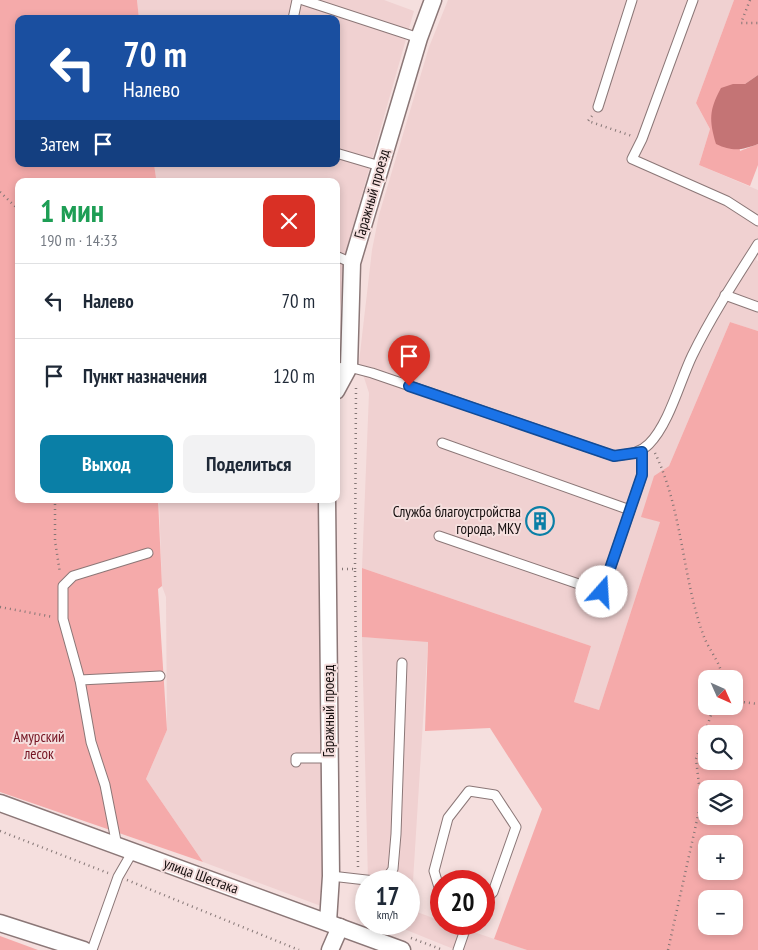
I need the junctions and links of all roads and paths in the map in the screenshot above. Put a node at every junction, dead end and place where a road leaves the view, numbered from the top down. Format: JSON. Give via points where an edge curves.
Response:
{"nodes":[{"id":1,"x":297,"y":0,"type":"edge"},
{"id":2,"x":304,"y":0,"type":"edge"},
{"id":3,"x":433,"y":0,"type":"edge"},
{"id":4,"x":632,"y":0,"type":"edge"},
{"id":5,"x":693,"y":0,"type":"edge"},
{"id":6,"x":750,"y":0,"type":"edge"},
{"id":7,"x":294,"y":15,"type":"edge"},
{"id":8,"x":758,"y":23,"type":"edge"},
{"id":9,"x":419,"y":38,"type":"junction"},
{"id":10,"x":598,"y":107,"type":"joint"},
{"id":11,"x":642,"y":139,"type":"junction"},
{"id":12,"x":340,"y":154,"type":"edge"},
{"id":13,"x":380,"y":166,"type":"junction"},
{"id":14,"x":0,"y":192,"type":"edge"},
{"id":15,"x":15,"y":206,"type":"edge"},
{"id":16,"x":758,"y":221,"type":"edge"},
{"id":17,"x":758,"y":244,"type":"edge"},
{"id":18,"x":340,"y":258,"type":"edge"},
{"id":19,"x":352,"y":263,"type":"junction"},
{"id":20,"x":725,"y":295,"type":"junction"},
{"id":21,"x":758,"y":307,"type":"edge"},
{"id":22,"x":342,"y":367,"type":"edge"},
{"id":23,"x":442,"y":443,"type":"dead end"},
{"id":24,"x":650,"y":443,"type":"junction"},
{"id":25,"x":642,"y":452,"type":"junction"},
{"id":26,"x":55,"y":503,"type":"edge"},
{"id":27,"x":327,"y":503,"type":"edge"},
{"id":28,"x":630,"y":510,"type":"junction"},
{"id":29,"x":439,"y":536,"type":"dead end"},
{"id":30,"x":148,"y":553,"type":"dead end"},
{"id":31,"x":328,"y":569,"type":"junction"},
{"id":32,"x":355,"y":569,"type":"junction"},
{"id":33,"x":63,"y":586,"type":"junction"},
{"id":34,"x":0,"y":607,"type":"edge"},
{"id":35,"x":63,"y":619,"type":"junction"},
{"id":36,"x":402,"y":663,"type":"dead end"},
{"id":37,"x":718,"y":670,"type":"edge"},
{"id":38,"x":160,"y":676,"type":"dead end"},
{"id":39,"x":80,"y":680,"type":"junction"},
{"id":40,"x":743,"y":702,"type":"edge"},
{"id":41,"x":758,"y":704,"type":"edge"},
{"id":42,"x":711,"y":715,"type":"edge"},
{"id":43,"x":296,"y":757,"type":"dead end"},
{"id":44,"x":329,"y":758,"type":"junction"},
{"id":45,"x":0,"y":803,"type":"edge"},
{"id":46,"x":0,"y":831,"type":"edge"},
{"id":47,"x":125,"y":849,"type":"junction"},
{"id":48,"x":357,"y":870,"type":"edge"},
{"id":49,"x":392,"y":870,"type":"edge"},
{"id":50,"x":434,"y":870,"type":"edge"},
{"id":51,"x":330,"y":876,"type":"junction"},
{"id":52,"x":118,"y":877,"type":"junction"},
{"id":53,"x":355,"y":879,"type":"edge"},
{"id":54,"x":495,"y":886,"type":"edge"},
{"id":55,"x":0,"y":923,"type":"edge"},
{"id":56,"x":334,"y":925,"type":"junction"},
{"id":57,"x":464,"y":935,"type":"edge"},
{"id":58,"x":367,"y":936,"type":"joint"},
{"id":59,"x":84,"y":950,"type":"edge"},
{"id":60,"x":92,"y":950,"type":"edge"},
{"id":61,"x":299,"y":950,"type":"edge"},
{"id":62,"x":330,"y":950,"type":"edge"},
{"id":63,"x":402,"y":950,"type":"edge"},
{"id":64,"x":458,"y":950,"type":"edge"},
{"id":65,"x":668,"y":950,"type":"edge"}],
"edges":[{"from":1,"to":7,"type":"lane"},
{"from":2,"to":9,"type":"lane"},
{"from":3,"to":9,"type":"street","name":"Гаражный проезд"},
{"from":4,"to":10,"type":"lane"},
{"from":5,"to":11,"type":"lane"},
{"from":6,"to":8,"type":"path","via":[[741,23]]},
{"from":9,"to":13,"type":"street","name":"Гаражный проезд"},
{"from":10,"to":11,"type":"path","via":[[588,121]]},
{"from":11,"to":16,"type":"lane","via":[[632,159],[727,201]]},
{"from":12,"to":13,"type":"lane"},
{"from":13,"to":19,"type":"street","name":"Гаражный проезд"},
{"from":14,"to":15,"type":"path"},
{"from":17,"to":20,"type":"lane"},
{"from":18,"to":19,"type":"lane"},
{"from":19,"to":22,"type":"street","name":"Гаражный проезд"},
{"from":20,"to":21,"type":"lane"},
{"from":20,"to":24,"type":"lane"},
{"from":22,"to":25,"type":"lane","via":[[614,456]]},
{"from":22,"to":32,"type":"path","via":[[356,386]]},
{"from":23,"to":28,"type":"lane"},
{"from":24,"to":25,"type":"lane"},
{"from":24,"to":37,"type":"path","via":[[663,470],[699,620]]},
{"from":25,"to":28,"type":"lane","via":[[642,475]]},
{"from":26,"to":33,"type":"path","via":[[55,541]]},
{"from":27,"to":31,"type":"street","name":"Гаражный проезд"},
{"from":28,"to":29,"type":"lane","via":[[602,592]]},
{"from":30,"to":33,"type":"lane","via":[[73,576]]},
{"from":31,"to":32,"type":"path"},
{"from":31,"to":44,"type":"street","name":"Гаражный проезд"},
{"from":32,"to":48,"type":"path"},
{"from":33,"to":35,"type":"lane"},
{"from":34,"to":35,"type":"path"},
{"from":35,"to":39,"type":"lane"},
{"from":36,"to":49,"type":"lane"},
{"from":38,"to":39,"type":"lane"},
{"from":39,"to":47,"type":"lane","via":[[91,742]]},
{"from":40,"to":41,"type":"path"},
{"from":42,"to":65,"type":"path","via":[[696,759],[701,802]]},
{"from":43,"to":44,"type":"lane"},
{"from":44,"to":51,"type":"street","name":"Гаражный проезд"},
{"from":45,"to":47,"type":"street","name":"улица Шестака"},
{"from":46,"to":52,"type":"path"},
{"from":47,"to":52,"type":"lane"},
{"from":47,"to":56,"type":"street","name":"улица Шестака"},
{"from":50,"to":54,"type":"lane","via":[[448,818],[469,791],[495,796],[516,827]]},
{"from":51,"to":53,"type":"lane"},
{"from":51,"to":56,"type":"street","name":"Гаражный проезд"},
{"from":52,"to":60,"type":"lane"},
{"from":52,"to":61,"type":"path"},
{"from":55,"to":59,"type":"street"},
{"from":56,"to":58,"type":"street","name":"улица Шестака"},
{"from":56,"to":62,"type":"street"},
{"from":57,"to":64,"type":"lane"},
{"from":58,"to":63,"type":"street","name":"улица Шестака"}]}
